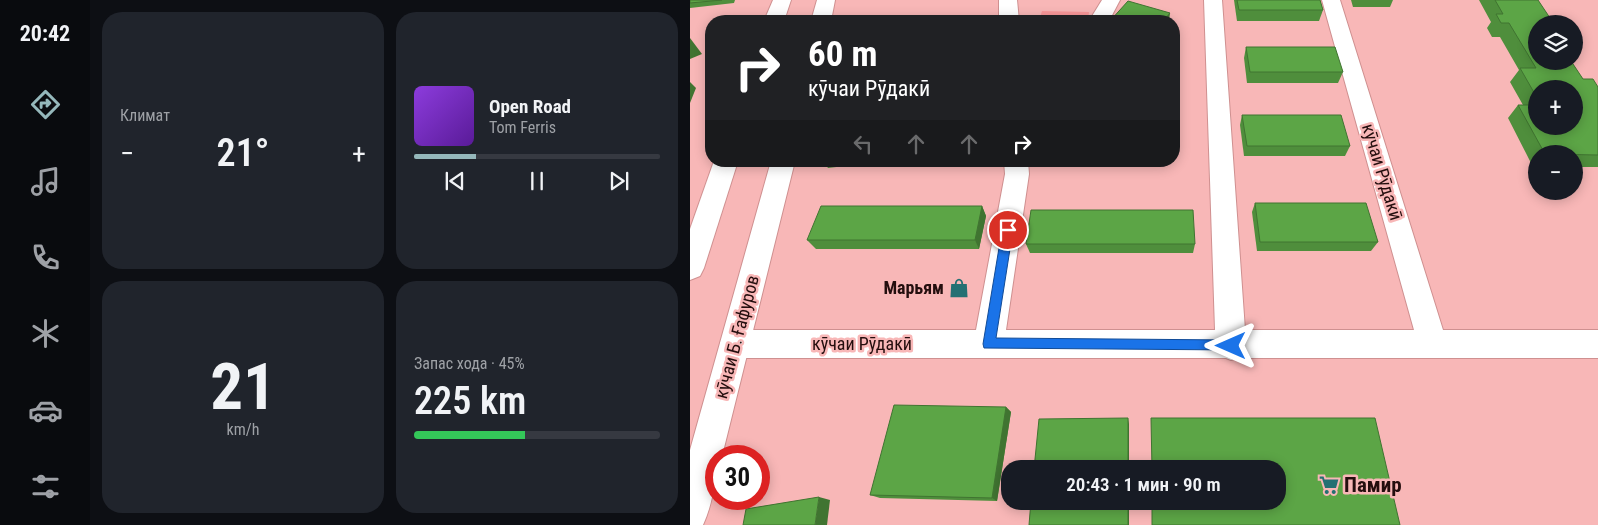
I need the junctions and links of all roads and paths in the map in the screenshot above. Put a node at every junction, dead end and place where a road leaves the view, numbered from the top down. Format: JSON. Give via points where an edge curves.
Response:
{"nodes":[{"id":1,"x":782,"y":0,"type":"edge"},
{"id":2,"x":826,"y":0,"type":"edge"},
{"id":3,"x":1008,"y":0,"type":"edge"},
{"id":4,"x":1111,"y":0,"type":"edge"},
{"id":5,"x":1214,"y":0,"type":"edge"},
{"id":6,"x":1330,"y":0,"type":"edge"},
{"id":7,"x":776,"y":15,"type":"edge"},
{"id":8,"x":822,"y":15,"type":"edge"},
{"id":9,"x":1009,"y":15,"type":"edge"},
{"id":10,"x":1102,"y":15,"type":"edge"},
{"id":11,"x":724,"y":167,"type":"edge"},
{"id":12,"x":781,"y":167,"type":"edge"},
{"id":13,"x":1019,"y":167,"type":"edge"},
{"id":14,"x":690,"y":266,"type":"edge"},
{"id":15,"x":735,"y":344,"type":"junction"},
{"id":16,"x":989,"y":344,"type":"junction"},
{"id":17,"x":1598,"y":344,"type":"edge"},
{"id":18,"x":1433,"y":345,"type":"junction"},
{"id":19,"x":1231,"y":346,"type":"junction"},
{"id":20,"x":690,"y":514,"type":"edge"}],
"edges":[{"from":1,"to":7,"type":"street"},
{"from":2,"to":8,"type":"street"},
{"from":3,"to":9,"type":"street"},
{"from":4,"to":10,"type":"street"},
{"from":5,"to":19,"type":"street"},
{"from":6,"to":18,"type":"street","name":"кӯчаи Рӯдакӣ"},
{"from":11,"to":14,"type":"street"},
{"from":12,"to":15,"type":"street","name":"кӯчаи Б. Ғафуров"},
{"from":13,"to":16,"type":"street"},
{"from":15,"to":16,"type":"street","name":"кӯчаи Рӯдакӣ"},
{"from":15,"to":20,"type":"street","name":"кӯчаи Б. Ғафуров"},
{"from":16,"to":19,"type":"street","name":"кӯчаи Рӯдакӣ"},
{"from":17,"to":18,"type":"street","name":"кӯчаи Рӯдакӣ"},
{"from":18,"to":19,"type":"street","name":"кӯчаи Рӯдакӣ"}]}
